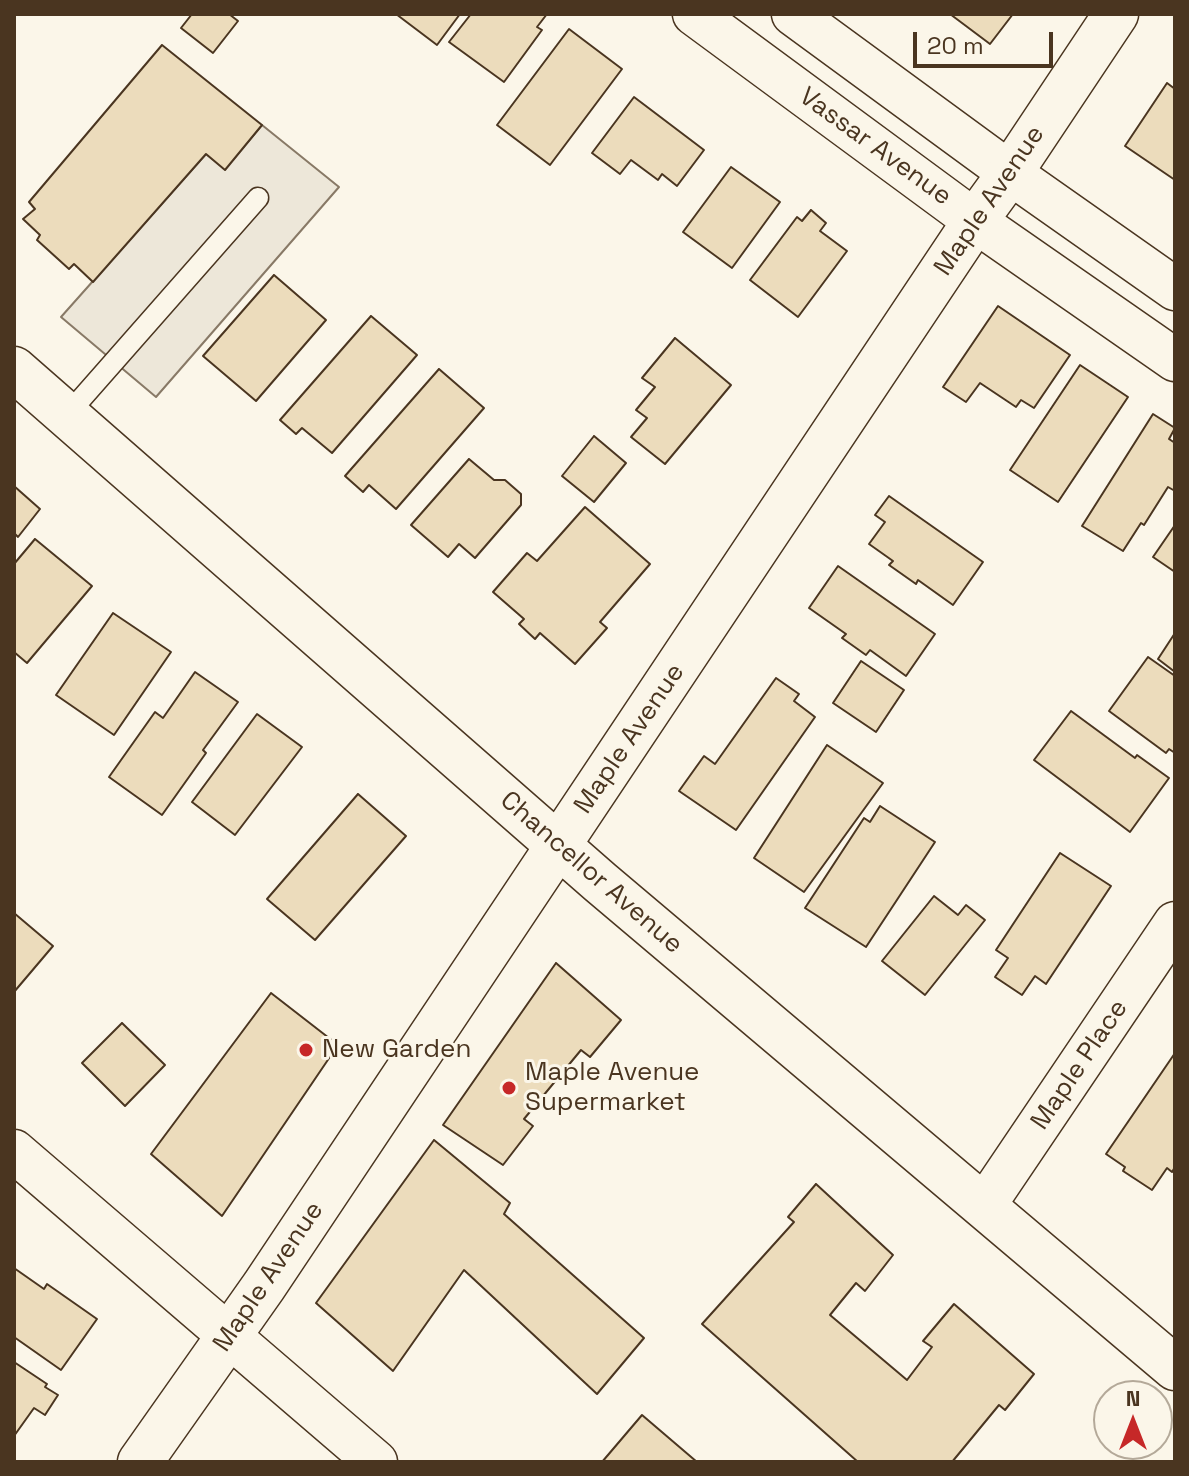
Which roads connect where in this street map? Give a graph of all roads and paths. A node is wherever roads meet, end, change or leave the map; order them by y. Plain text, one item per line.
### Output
1 (694, 14) edge
2 (793, 14) edge
3 (1116, 14) edge
4 (1010, 173) junction
5 (258, 198) dead end
6 (975, 221) junction
7 (1175, 289) edge
8 (1175, 360) edge
9 (14, 369) edge
10 (67, 415) junction
11 (558, 846) junction
12 (1175, 923) edge
13 (14, 1151) edge
14 (984, 1206) junction
15 (230, 1336) junction
16 (1175, 1368) edge
17 (140, 1462) edge
18 (376, 1462) edge

1 - 6 street, Vassar Avenue
2 - 4 street
3 - 4 street, Maple Avenue
4 - 6 street, Maple Avenue
4 - 7 street
5 - 10 lane
6 - 8 street, Vassar Avenue
6 - 11 street, Maple Avenue
9 - 10 street, Chancellor Avenue
10 - 11 street, Chancellor Avenue
11 - 14 street, Chancellor Avenue
11 - 15 street, Maple Avenue
12 - 14 street, Maple Place
13 - 15 street
14 - 16 street, Chancellor Avenue
15 - 17 street, Maple Avenue
15 - 18 street

